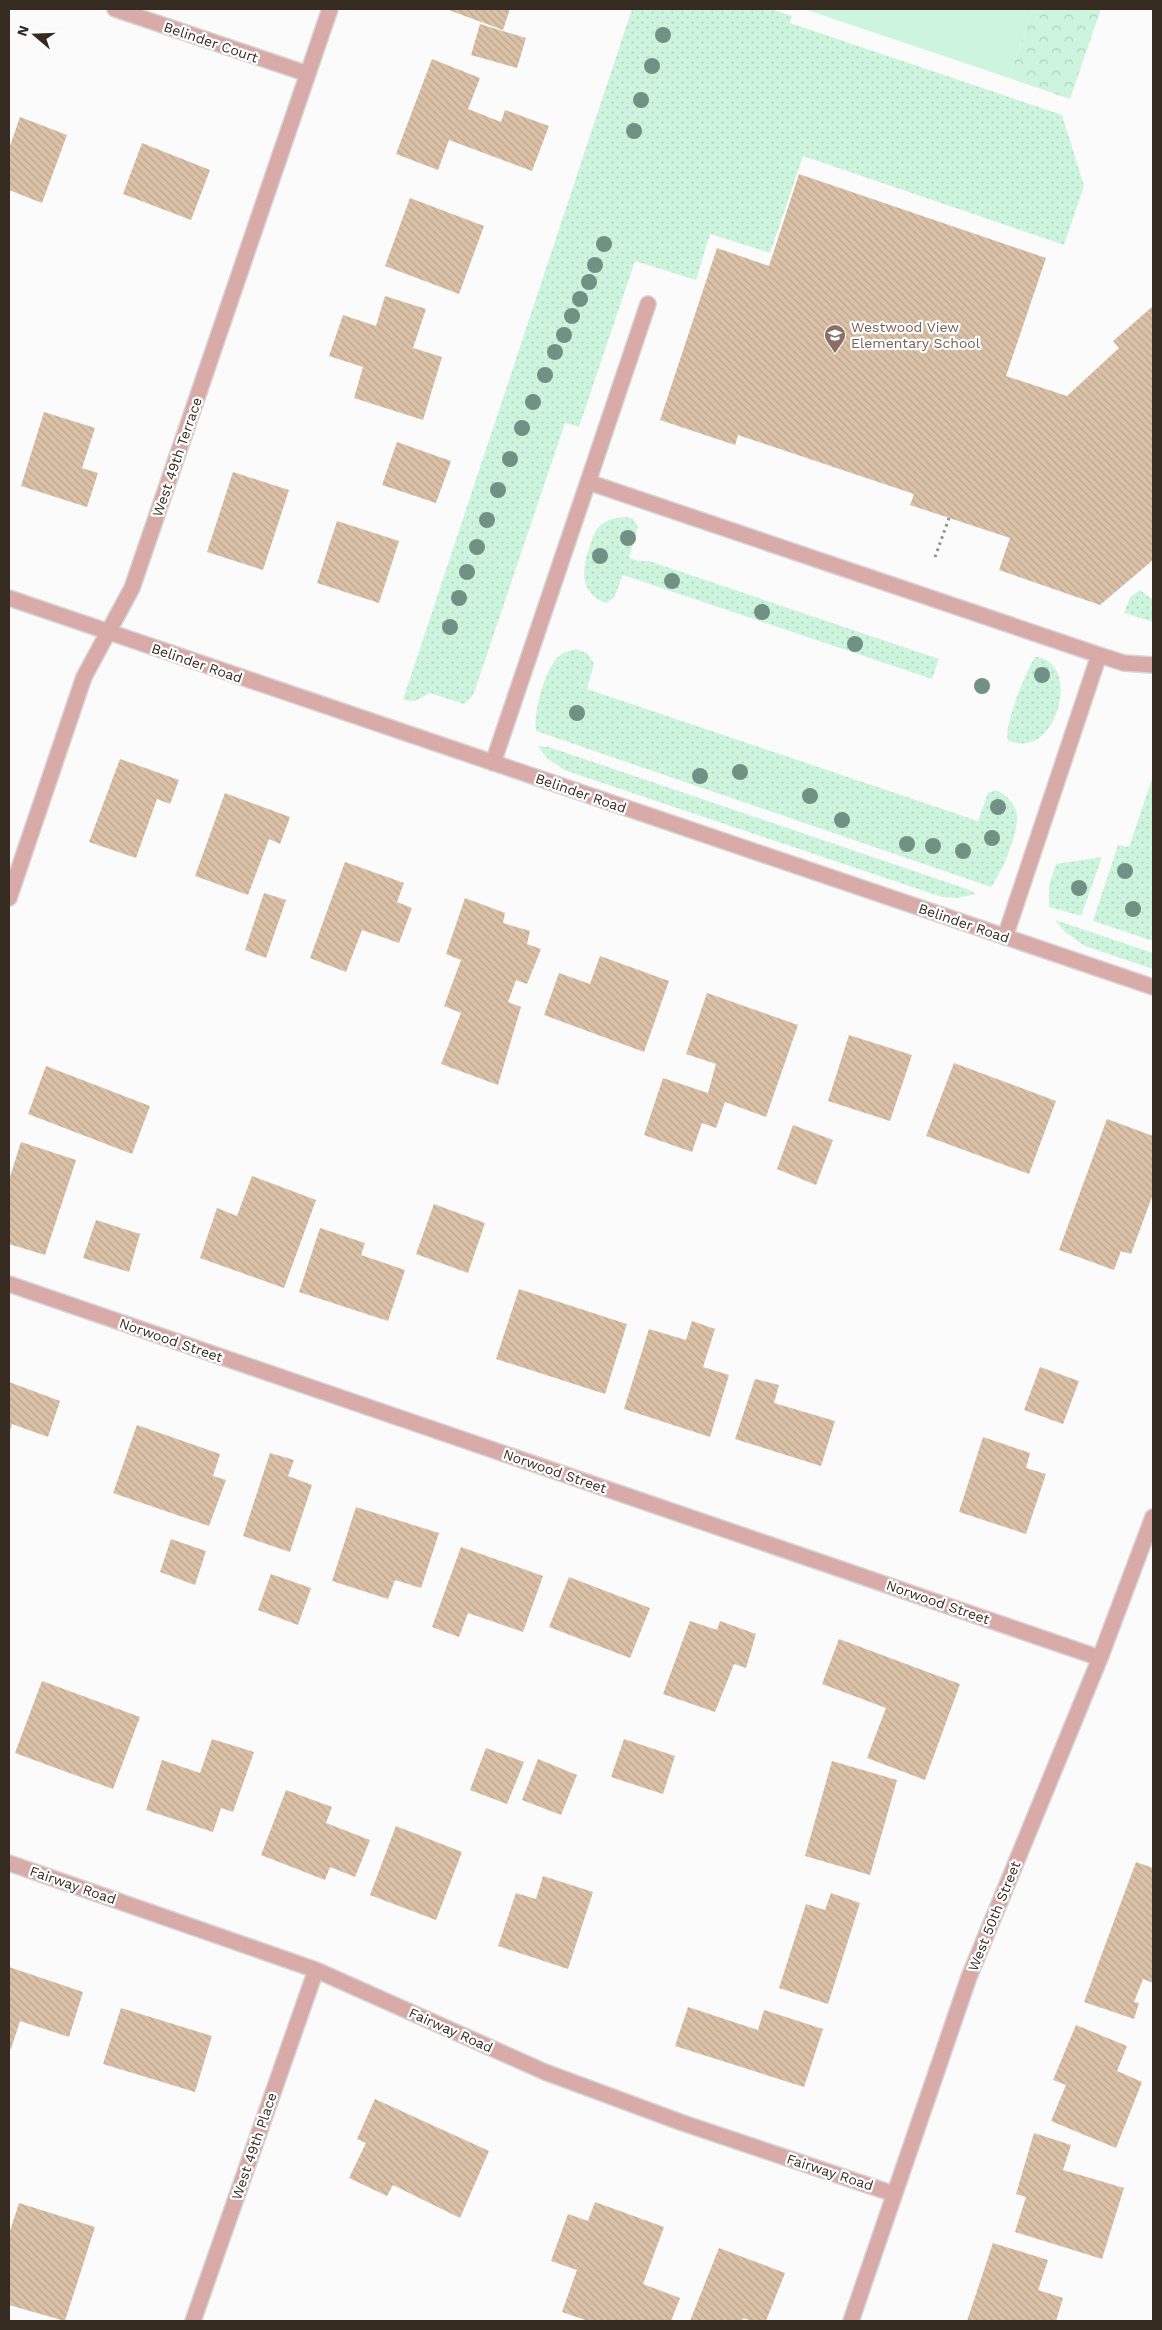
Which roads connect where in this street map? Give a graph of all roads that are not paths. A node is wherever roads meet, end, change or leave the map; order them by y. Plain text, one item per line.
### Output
1 (114, 9) edge
2 (330, 9) edge
3 (308, 74) junction
4 (648, 304) dead end
5 (588, 482) junction
6 (9, 598) edge
7 (108, 632) junction
8 (1098, 655) junction
9 (1153, 665) edge
10 (493, 763) junction
11 (9, 898) edge
12 (1005, 937) junction
13 (1153, 987) edge
14 (9, 1284) edge
15 (1153, 1517) edge
16 (1100, 1658) junction
17 (9, 1863) edge
18 (316, 1970) junction
19 (894, 2194) junction
20 (193, 2321) edge
21 (851, 2321) edge

1 - 3 street, Belinder Court
2 - 3 street, West 49th Terrace
3 - 7 street, West 49th Terrace
4 - 5 street
5 - 8 street
5 - 10 street
6 - 7 street, Belinder Road
7 - 10 street, Belinder Road
7 - 11 street, West 49th Terrace
8 - 9 street
8 - 12 street
10 - 12 street, Belinder Road
12 - 13 street, Belinder Road
14 - 16 street, Norwood Street
15 - 16 street, West 50th Street
16 - 19 street, West 50th Street
17 - 18 street, Fairway Road
18 - 19 street, Fairway Road
18 - 20 street, West 49th Place
19 - 21 street, West 50th Street

